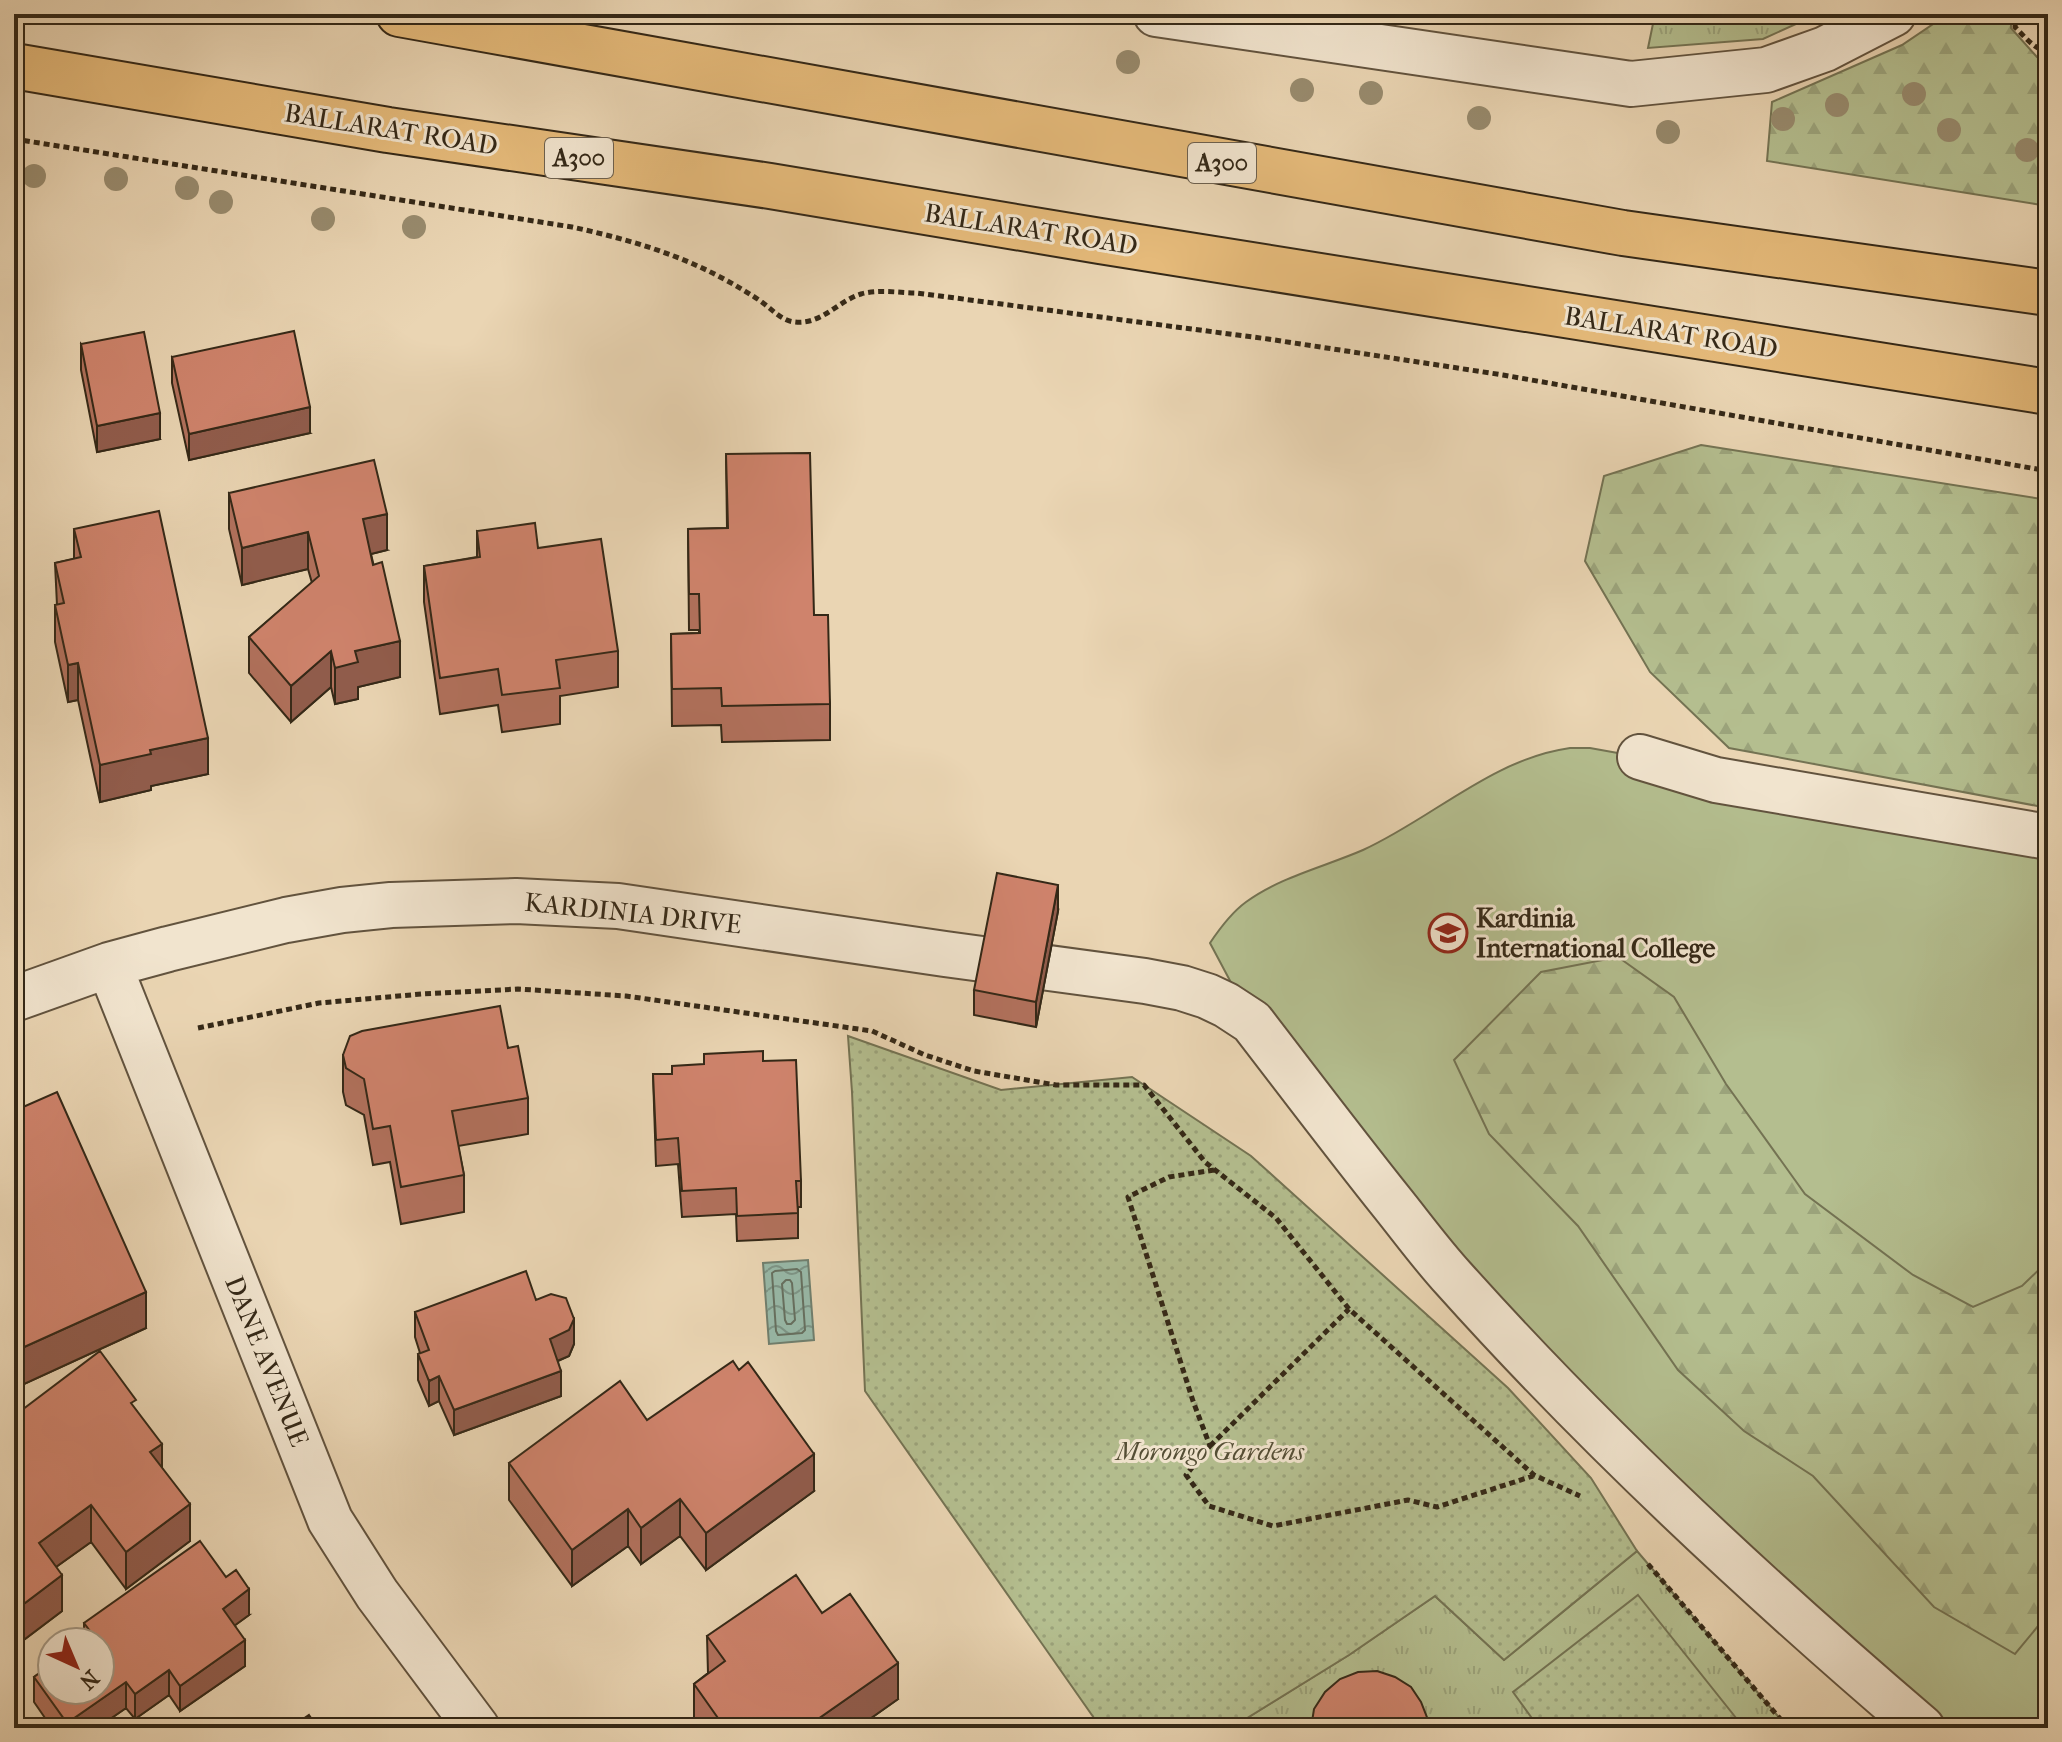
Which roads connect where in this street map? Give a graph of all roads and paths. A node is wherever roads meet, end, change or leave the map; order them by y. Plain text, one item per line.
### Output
1 (399, 14) edge
2 (1893, 14) edge
3 (2016, 14) edge
4 (1181, 16) edge
5 (2048, 52) edge
6 (14, 66) edge
7 (14, 139) edge
8 (2048, 293) edge
9 (2048, 392) edge
10 (2048, 471) edge
11 (1640, 757) dead end
12 (2048, 837) edge
13 (109, 965) junction
14 (14, 999) edge
15 (198, 1028) dead end
16 (1215, 1170) junction
17 (1349, 1309) junction
18 (1210, 1446) junction
19 (1534, 1475) junction
20 (1592, 1501) dead end
21 (1647, 1563) dead end
22 (477, 1728) edge
23 (1788, 1728) edge
24 (1922, 1728) edge

1 - 8 highway, A300
2 - 4 street
3 - 5 path
6 - 9 highway, BALLARAT ROAD / A300
7 - 10 path
11 - 12 street
13 - 14 street, KARDINIA DRIVE
13 - 22 street, DANE AVENUE
13 - 24 street, KARDINIA DRIVE
15 - 16 path
16 - 17 path
16 - 18 path
17 - 18 path
17 - 19 path
18 - 19 path
19 - 20 path
21 - 23 path

